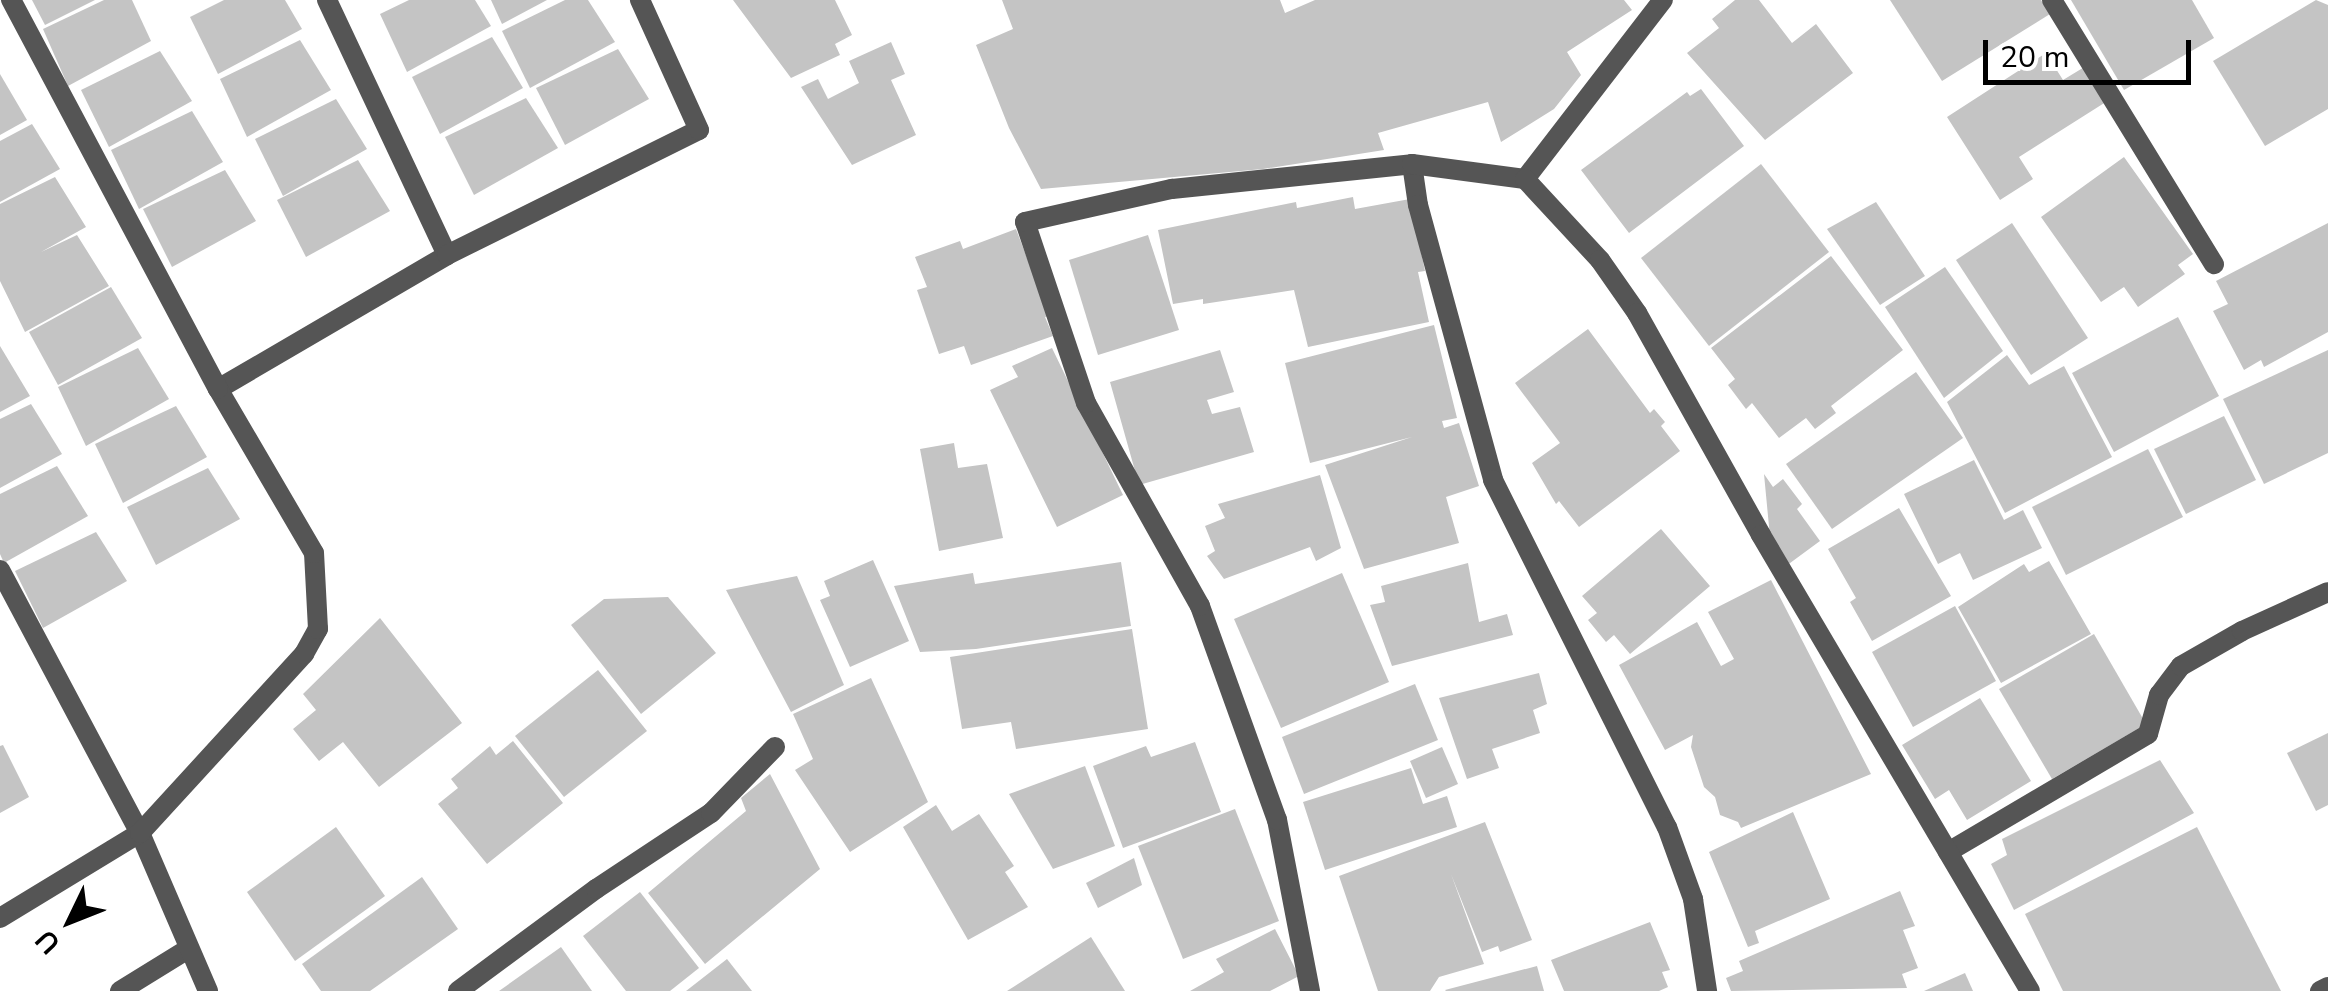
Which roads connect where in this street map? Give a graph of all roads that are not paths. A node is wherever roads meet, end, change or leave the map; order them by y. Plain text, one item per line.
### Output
1 (10, 0) edge
2 (327, 0) edge
3 (640, 0) edge
4 (1663, 0) edge
5 (2052, 0) edge
6 (1412, 164) junction
7 (1525, 179) junction
8 (447, 255) junction
9 (2214, 264) dead end
10 (218, 390) junction
11 (0, 570) edge
12 (2328, 592) edge
13 (776, 747) dead end
14 (140, 833) junction
15 (1948, 852) junction
16 (0, 918) edge
17 (188, 949) junction
18 (2328, 987) edge
19 (120, 991) edge
20 (208, 991) edge
21 (458, 991) edge
22 (1310, 991) edge
23 (1707, 991) edge
24 (2030, 991) edge
25 (2320, 991) edge

1 - 10 street
2 - 8 street
3 - 8 street
4 - 7 street
5 - 9 street
6 - 7 street
6 - 22 street
6 - 23 street
7 - 15 street
8 - 10 street
10 - 14 street
11 - 14 street
12 - 15 street
13 - 21 street
14 - 16 street
14 - 17 street
15 - 24 street
17 - 19 street
17 - 20 street
18 - 25 street

